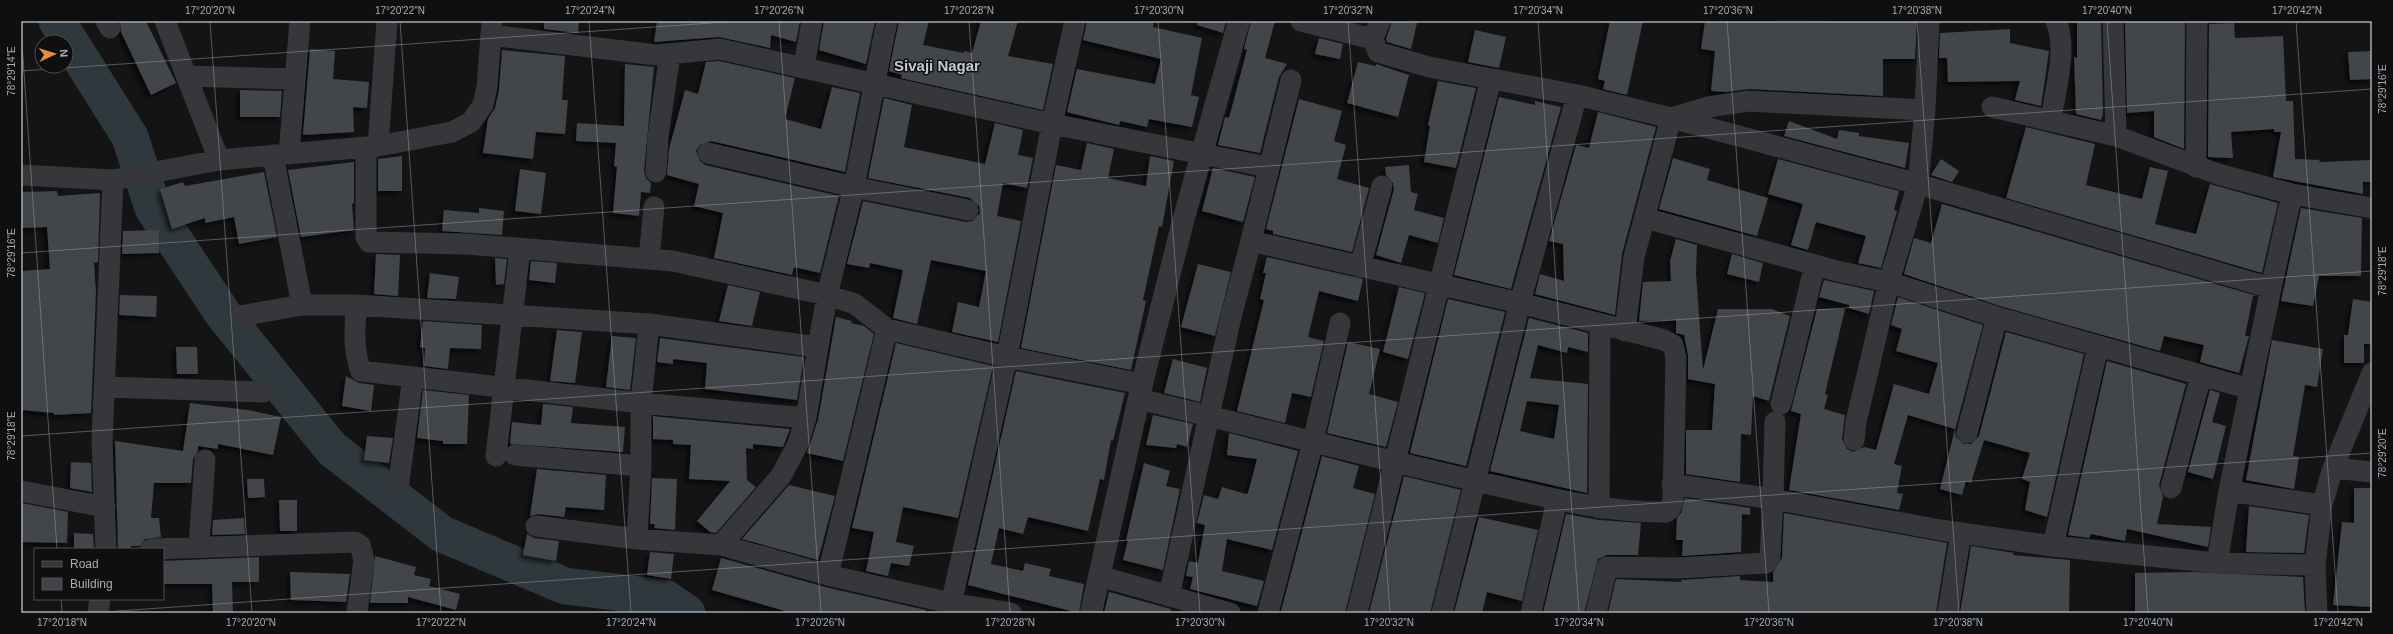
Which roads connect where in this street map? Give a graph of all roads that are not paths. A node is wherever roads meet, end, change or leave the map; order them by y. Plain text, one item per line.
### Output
1 (165, 21) edge
2 (300, 21) edge
3 (387, 21) edge
4 (812, 21) edge
5 (887, 21) edge
6 (1075, 21) edge
7 (1239, 21) edge
8 (1301, 21) edge
9 (1929, 21) edge
10 (2056, 21) edge
11 (2113, 21) edge
12 (2197, 21) edge
13 (492, 28) edge
14 (1376, 30) edge
15 (670, 54) junction
16 (804, 67) junction
17 (186, 76) junction
18 (294, 79) junction
19 (1491, 79) junction
20 (1291, 80) dead end
21 (874, 84) junction
22 (1576, 95) junction
23 (1992, 106) dead end
24 (1926, 110) junction
25 (1671, 118) junction
26 (2051, 119) junction
27 (1052, 124) junction
28 (2116, 136) junction
29 (372, 146) junction
30 (708, 153) dead end
31 (1203, 153) junction
32 (281, 155) junction
33 (218, 160) junction
34 (1268, 167) junction
35 (2196, 167) junction
36 (656, 172) dead end
37 (21, 175) edge
38 (108, 180) junction
39 (1918, 184) junction
40 (1382, 186) dead end
41 (854, 187) junction
42 (2292, 194) junction
43 (654, 207) dead end
44 (2372, 208) edge
45 (968, 210) dead end
46 (1644, 218) junction
47 (1251, 241) junction
48 (520, 249) junction
49 (649, 259) junction
50 (1815, 265) junction
51 (1360, 267) junction
52 (1889, 282) junction
53 (1440, 284) junction
54 (2271, 288) junction
55 (828, 295) junction
56 (1520, 303) junction
57 (302, 305) junction
58 (357, 305) junction
59 (240, 316) dead end
60 (511, 317) junction
61 (1997, 317) junction
62 (1340, 323) dead end
63 (649, 324) junction
64 (1600, 324) junction
65 (887, 329) junction
66 (1625, 331) junction
67 (2098, 346) junction
68 (818, 347) junction
69 (1007, 357) junction
70 (2372, 373) edge
71 (2201, 376) junction
72 (413, 377) junction
73 (105, 387) junction
74 (503, 387) junction
75 (2250, 390) junction
76 (263, 392) dead end
77 (1141, 392) junction
78 (641, 403) junction
79 (1209, 416) junction
80 (806, 418) junction
81 (1967, 433) dead end
82 (1854, 440) dead end
83 (1313, 442) junction
84 (205, 460) dead end
85 (1393, 463) junction
86 (641, 466) junction
87 (2332, 468) junction
88 (2372, 472) edge
89 (399, 481) dead end
90 (1476, 481) junction
91 (1672, 484) junction
92 (2171, 488) dead end
93 (21, 491) edge
94 (2229, 491) junction
95 (1773, 498) junction
96 (1557, 500) junction
97 (2322, 505) junction
98 (105, 507) junction
99 (1599, 508) junction
100 (536, 526) dead end
101 (1961, 533) junction
102 (637, 539) junction
103 (721, 545) junction
104 (199, 546) junction
105 (2052, 546) junction
106 (106, 548) edge
107 (164, 548) edge
108 (2217, 563) junction
109 (2315, 565) junction
110 (828, 575) junction
111 (1099, 576) junction
112 (1169, 596) junction
113 (100, 600) edge
114 (950, 608) edge
115 (98, 613) edge
116 (357, 613) edge
117 (1010, 613) edge
118 (1091, 613) edge
119 (1230, 613) edge
120 (1268, 613) edge
121 (1357, 613) edge
122 (1442, 613) edge
123 (1531, 613) edge
124 (1596, 613) edge
125 (1948, 613) edge
126 (2317, 613) edge

1 - 17 street
2 - 18 street
3 - 29 street
4 - 16 street
5 - 21 street
6 - 27 street
7 - 31 street
8 - 14 street
9 - 24 street
10 - 26 street
11 - 28 street
12 - 35 street
13 - 15 street
13 - 29 street
14 - 19 street
15 - 16 street
15 - 36 street
16 - 21 street
17 - 18 street
17 - 33 street
18 - 32 street
19 - 22 street
19 - 53 street
20 - 34 street
21 - 27 street
21 - 41 street
22 - 25 street
22 - 56 street
23 - 26 street
24 - 25 street
24 - 39 street
25 - 39 street
25 - 46 street
26 - 28 street
27 - 31 street
27 - 69 street
28 - 35 street
29 - 32 street
29 - 48 street
30 - 41 street
31 - 34 street
31 - 77 street
32 - 33 street
32 - 57 street
33 - 38 street
34 - 47 street
35 - 42 street
37 - 38 street
38 - 73 street
39 - 52 street
39 - 54 street
40 - 51 street
41 - 45 street
41 - 55 street
42 - 44 street
42 - 54 street
43 - 49 street
46 - 50 street
46 - 66 street
47 - 51 street
47 - 79 street
48 - 49 street
48 - 60 street
49 - 55 street
50 - 52 street
50 - 95 street
51 - 53 street
52 - 61 street
52 - 82 street
53 - 56 street
53 - 85 street
54 - 75 street
55 - 65 street
55 - 68 street
56 - 64 street
56 - 90 street
57 - 58 street
57 - 59 street
58 - 60 street
58 - 72 street
60 - 63 street
60 - 74 street
61 - 67 street
61 - 81 street
62 - 83 street
63 - 68 street
63 - 78 street
64 - 66 street
64 - 99 street
65 - 69 street
65 - 110 street
66 - 91 street
67 - 71 street
67 - 105 street
68 - 80 street
69 - 77 street
69 - 114 street
70 - 87 street
71 - 75 street
71 - 92 street
72 - 74 street
72 - 89 street
73 - 76 street
73 - 98 street
74 - 78 street
74 - 86 street
75 - 94 street
77 - 79 street
77 - 111 street
78 - 80 street
78 - 86 street
79 - 83 street
79 - 112 street
80 - 103 street
83 - 85 street
83 - 120 street
84 - 104 street
85 - 90 street
85 - 121 street
86 - 102 street
87 - 88 street
87 - 97 street
90 - 96 street
90 - 122 street
91 - 95 street
91 - 99 street
93 - 98 street
94 - 97 street
94 - 108 street
95 - 101 street
95 - 124 street
96 - 99 street
96 - 123 street
97 - 109 street
98 - 106 street
100 - 102 street
101 - 105 street
101 - 125 street
102 - 103 street
103 - 110 street
104 - 107 street
104 - 116 street
105 - 108 street
108 - 109 street
109 - 126 street
110 - 114 street
111 - 112 street
111 - 118 street
112 - 119 street
113 - 115 street
114 - 117 street

